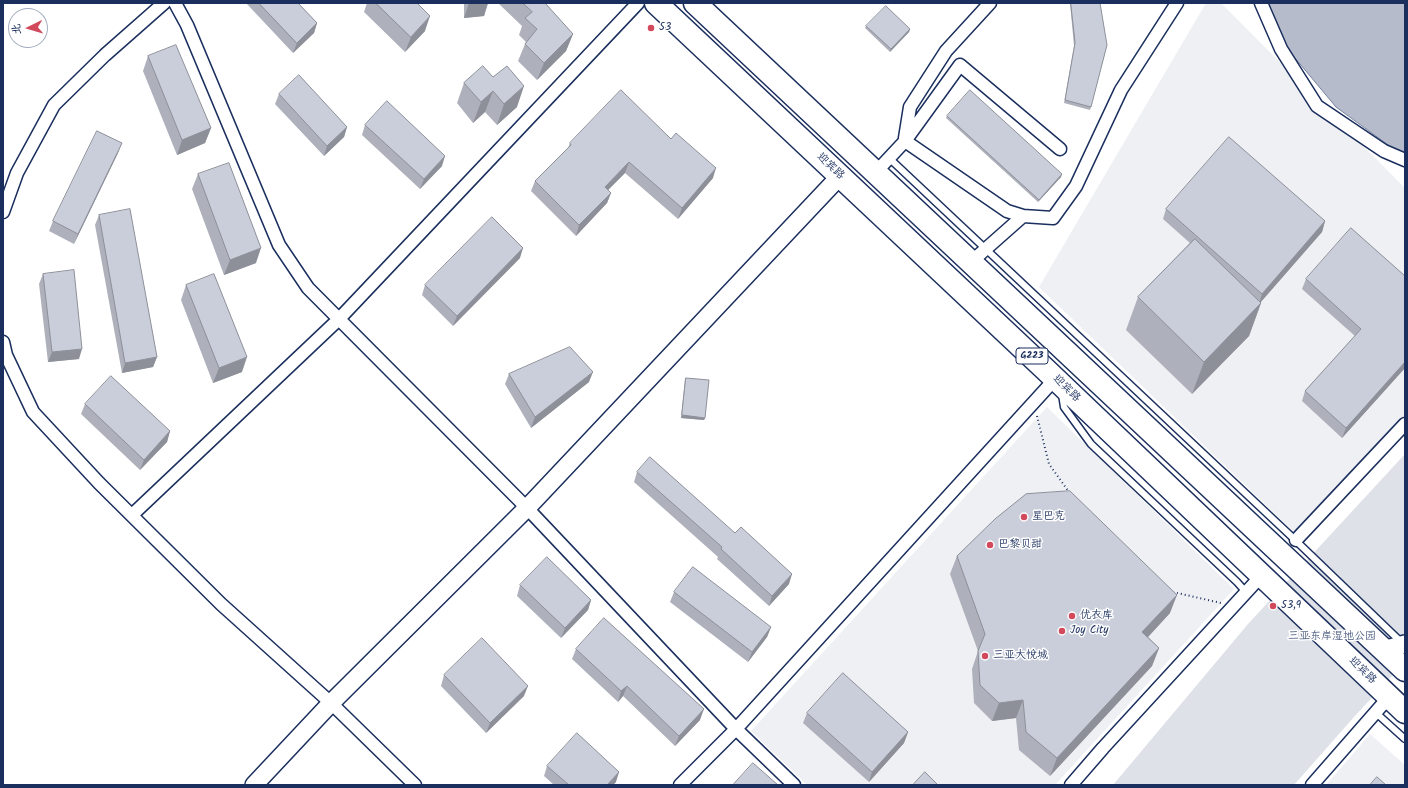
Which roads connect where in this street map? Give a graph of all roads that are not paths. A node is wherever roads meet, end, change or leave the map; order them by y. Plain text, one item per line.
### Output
1 (164, 3) edge
2 (175, 3) edge
3 (638, 3) edge
4 (656, 3) edge
5 (695, 3) edge
6 (990, 3) edge
7 (1177, 3) edge
8 (1261, 3) edge
9 (946, 50) junction
10 (960, 64) junction
11 (905, 141) junction
12 (1060, 149) dead end
13 (1405, 160) edge
14 (882, 165) junction
15 (840, 176) junction
16 (3, 212) edge
17 (1023, 216) junction
18 (978, 256) junction
19 (339, 319) junction
20 (3, 342) edge
21 (1058, 381) junction
22 (1405, 424) edge
23 (527, 508) junction
24 (132, 516) junction
25 (1296, 540) junction
26 (1262, 575) junction
27 (1246, 592) junction
28 (1399, 646) edge
29 (1405, 670) edge
30 (331, 703) junction
31 (1382, 704) junction
32 (1405, 712) edge
33 (736, 729) junction
34 (1405, 739) edge
35 (254, 785) edge
36 (415, 785) edge
37 (680, 785) edge
38 (794, 785) edge
39 (1071, 785) edge
40 (1312, 785) edge

1 - 16 street
2 - 19 street
3 - 19 street
4 - 15 highway, 迎宾路 / G223
5 - 14 highway, G223
6 - 9 street
7 - 17 street
8 - 13 street
9 - 10 street
9 - 11 street
10 - 11 street
10 - 12 street
11 - 14 street
11 - 17 street
14 - 18 highway, G223
15 - 21 highway, 迎宾路 / G223
15 - 23 street
17 - 18 street
18 - 25 lane
18 - 28 highway, G223
19 - 23 street
19 - 24 street
20 - 24 street
21 - 26 highway, 迎宾路 / G223
21 - 27 lane
21 - 33 street
22 - 25 street
23 - 30 street
23 - 33 street
24 - 30 street
25 - 28 lane
26 - 27 street
26 - 31 highway, 迎宾路 / G223
27 - 39 street
28 - 29 highway, G223
30 - 35 street
30 - 36 street
31 - 32 highway, 迎宾路 / G223
31 - 34 lane
31 - 40 street
33 - 37 street
33 - 38 street

